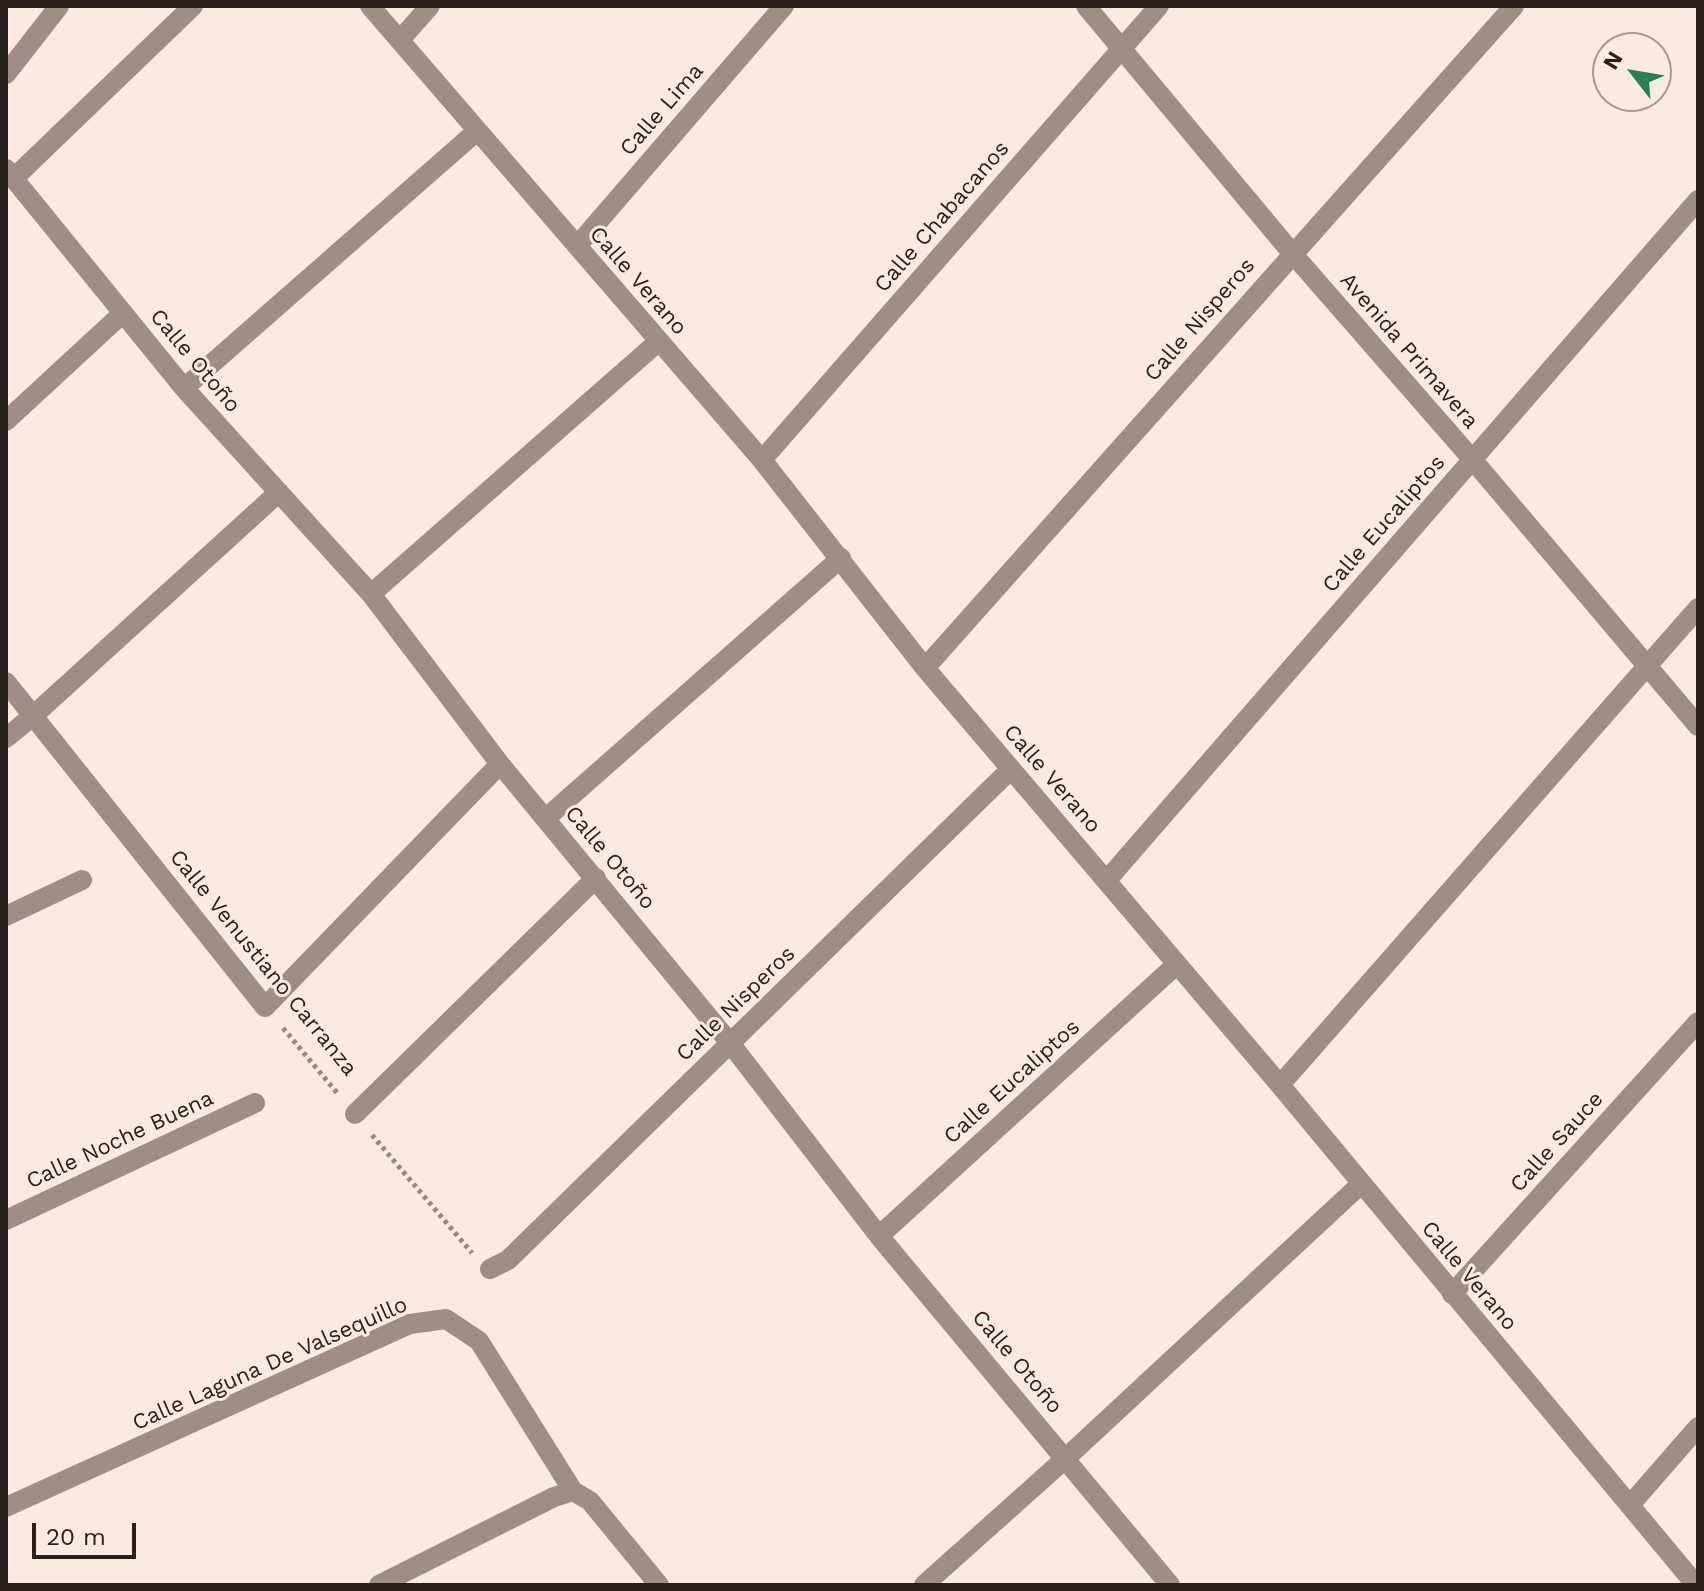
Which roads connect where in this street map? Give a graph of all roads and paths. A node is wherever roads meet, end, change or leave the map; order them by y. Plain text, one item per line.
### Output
1 (59, 6) edge
2 (193, 6) edge
3 (370, 6) edge
4 (430, 6) edge
5 (784, 6) edge
6 (1086, 6) edge
7 (1159, 6) edge
8 (1514, 6) edge
9 (400, 40) junction
10 (1122, 48) junction
11 (6, 74) edge
12 (477, 131) junction
13 (10, 173) edge
14 (1698, 200) edge
15 (577, 246) junction
16 (1292, 253) junction
17 (123, 313) junction
18 (659, 341) junction
19 (184, 388) junction
20 (6, 421) edge
21 (1472, 459) junction
22 (762, 460) junction
23 (279, 492) junction
24 (841, 558) junction
25 (371, 594) junction
26 (1698, 608) edge
27 (1646, 666) junction
28 (925, 668) junction
29 (6, 682) edge
30 (34, 715) junction
31 (1698, 726) edge
32 (12, 734) edge
33 (500, 764) junction
34 (1011, 769) junction
35 (545, 819) junction
36 (596, 878) junction
37 (82, 880) dead end
38 (1107, 880) junction
39 (6, 916) edge
40 (1177, 964) junction
41 (265, 1007) junction
42 (1698, 1022) edge
43 (730, 1043) junction
44 (1280, 1085) junction
45 (255, 1103) dead end
46 (355, 1114) junction
47 (1361, 1184) junction
48 (6, 1220) edge
49 (879, 1236) junction
50 (490, 1269) joint
51 (1452, 1294) junction
52 (1698, 1427) edge
53 (1066, 1458) junction
54 (573, 1491) junction
55 (1630, 1505) junction
56 (6, 1507) edge
57 (379, 1585) edge
58 (659, 1585) edge
59 (924, 1585) edge
60 (1170, 1585) edge
61 (1696, 1585) edge

1 - 11 street
2 - 13 street
3 - 9 street, Calle Verano
4 - 9 street
5 - 15 street, Calle Lima
6 - 10 street, Avenida Primavera
7 - 10 street, Calle Chabacanos
8 - 16 street, Calle Nisperos
9 - 12 street, Calle Verano
10 - 16 street, Avenida Primavera
10 - 22 street, Calle Chabacanos
12 - 15 street, Calle Verano
12 - 19 street
13 - 17 street, Calle Otoño
14 - 21 street, Calle Eucaliptos
15 - 18 street, Calle Verano
16 - 21 street, Avenida Primavera
16 - 28 street, Calle Nisperos
17 - 19 street, Calle Otoño
17 - 20 street
18 - 22 street, Calle Verano
18 - 25 street
19 - 23 street, Calle Otoño
21 - 27 street, Avenida Primavera
21 - 38 street, Calle Eucaliptos
22 - 24 street, Calle Verano
23 - 25 street, Calle Otoño
23 - 30 street
24 - 28 street, Calle Verano
24 - 35 street
25 - 33 street, Calle Otoño
26 - 27 street
27 - 31 street, Avenida Primavera
27 - 44 street
28 - 34 street, Calle Verano
29 - 30 street, Calle Venustiano Carranza
30 - 32 street
30 - 41 street, Calle Venustiano Carranza
33 - 35 street, Calle Otoño
33 - 41 street
34 - 38 street, Calle Verano
34 - 43 street, Calle Nisperos
35 - 36 street, Calle Otoño
36 - 43 street, Calle Otoño
36 - 46 street
37 - 39 street
38 - 40 street, Calle Verano
40 - 44 street, Calle Verano
40 - 49 street, Calle Eucaliptos
41 - 46 path, Calle Venustiano Carranza
42 - 51 street, Calle Sauce
43 - 49 street, Calle Otoño
43 - 50 street, Calle Nisperos
44 - 47 street, Calle Verano
45 - 48 street, Calle Noche Buena
46 - 50 path, Calle Venustiano Carranza
47 - 51 street, Calle Verano
47 - 53 street
49 - 53 street, Calle Otoño
51 - 55 street, Calle Verano
52 - 55 street
53 - 59 street
53 - 60 street, Calle Otoño
54 - 56 street, Calle Laguna De Valsequillo
54 - 57 street
54 - 58 street, Calle Laguna De Valsequillo
55 - 61 street, Calle Verano

